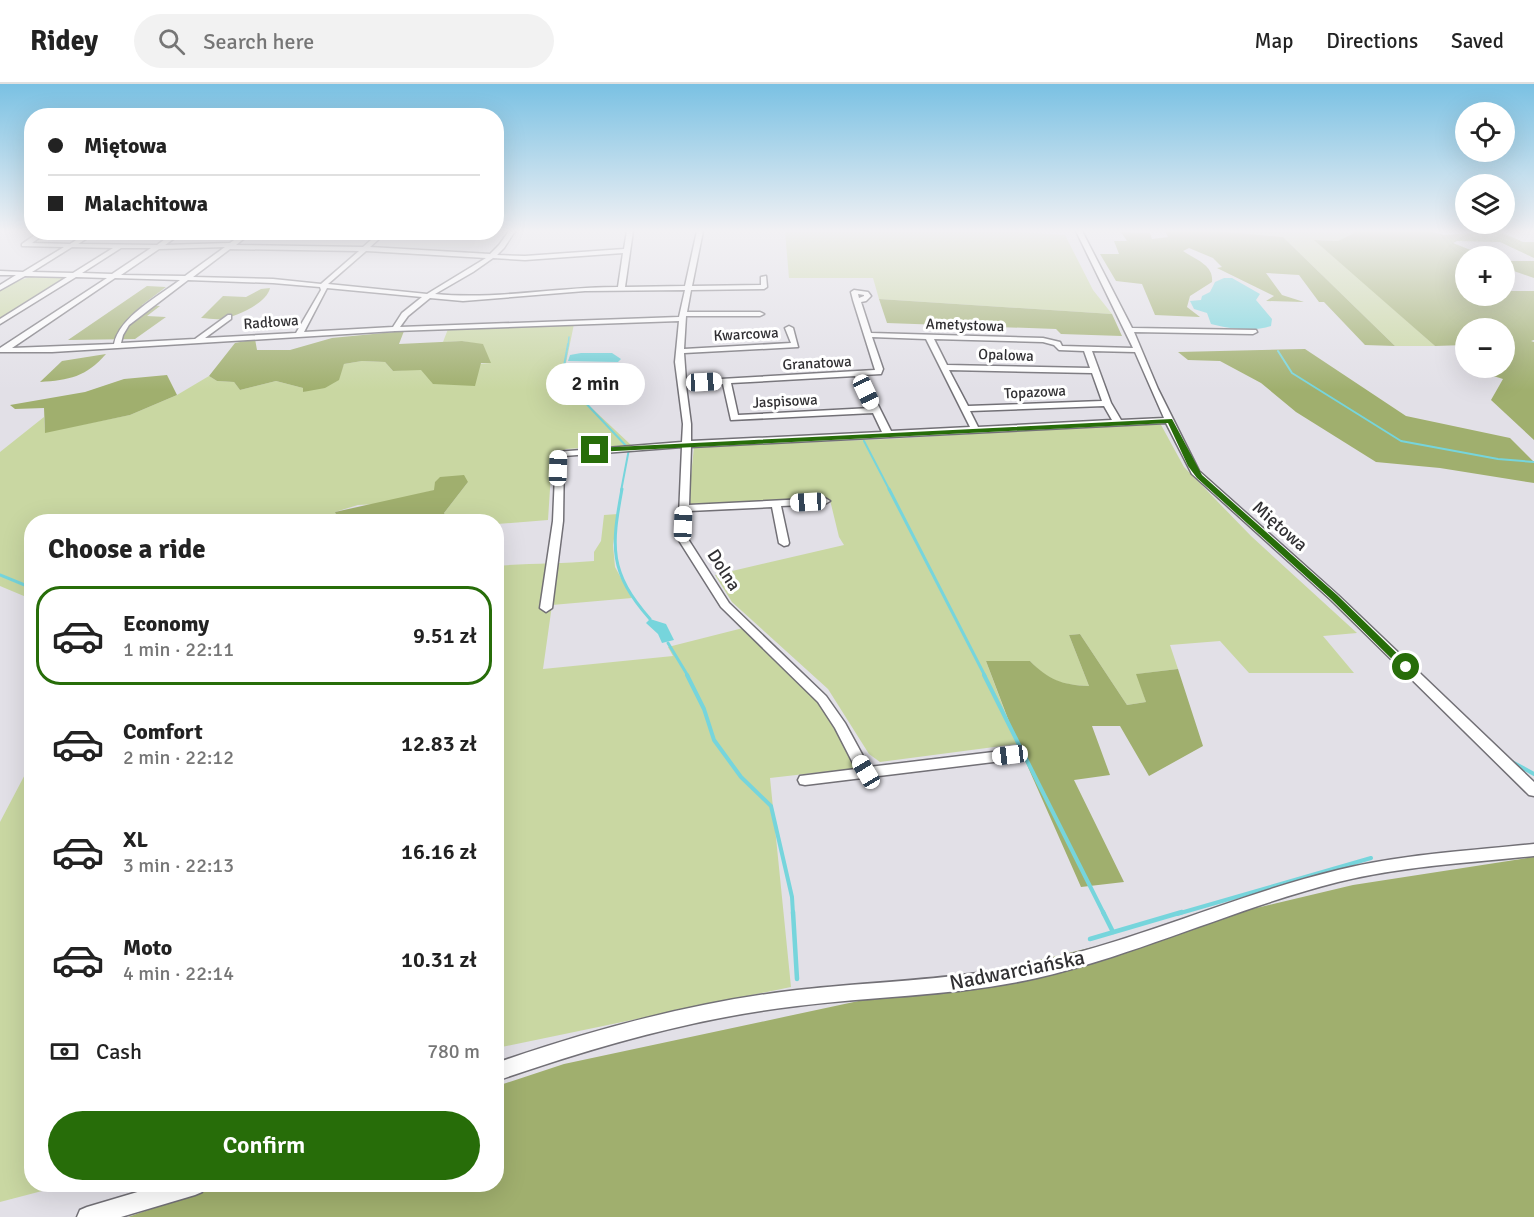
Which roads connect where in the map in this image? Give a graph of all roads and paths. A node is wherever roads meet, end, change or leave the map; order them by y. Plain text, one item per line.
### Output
1 (60, 284) edge
2 (103, 284) edge
3 (180, 284) edge
4 (304, 284) edge
5 (448, 284) edge
6 (622, 284) edge
7 (689, 284) edge
8 (764, 284) edge
9 (1106, 284) edge
10 (323, 285) junction
11 (688, 287) junction
12 (621, 288) junction
13 (429, 296) junction
14 (856, 300) dead end
15 (760, 314) dead end
16 (683, 316) junction
17 (228, 317) dead end
18 (0, 322) edge
19 (789, 328) dead end
20 (395, 329) junction
21 (1129, 330) junction
22 (1253, 332) dead end
23 (299, 334) junction
24 (868, 335) junction
25 (929, 337) junction
26 (197, 341) junction
27 (117, 346) junction
28 (1087, 349) junction
29 (1139, 350) junction
30 (1, 351) edge
31 (680, 351) junction
32 (1063, 359) junction
33 (944, 367) junction
34 (1096, 371) junction
35 (858, 374) junction
36 (726, 381) junction
37 (682, 384) junction
38 (1107, 403) junction
39 (964, 409) junction
40 (875, 410) junction
41 (1170, 420) junction
42 (1119, 423) junction
43 (976, 431) junction
44 (888, 434) junction
45 (687, 444) junction
46 (825, 501) dead end
47 (776, 504) junction
48 (684, 508) junction
49 (784, 543) dead end
50 (546, 608) dead end
51 (1010, 755) dead end
52 (866, 772) junction
53 (805, 780) dead end
54 (1534, 791) edge
55 (1534, 850) edge
56 (504, 1069) edge
57 (171, 1192) edge
58 (87, 1217) edge

1 - 18 street
2 - 30 street
3 - 27 street
4 - 10 street
5 - 13 street
6 - 12 street
7 - 11 street, Dolna
8 - 11 street
9 - 21 street, Miętowa
10 - 13 street
10 - 23 street
11 - 12 street
11 - 16 street, Dolna
12 - 13 street
13 - 20 street
14 - 24 street, Granatowa
15 - 16 street, Radłowa
16 - 20 street, Radłowa
16 - 31 street, Dolna
17 - 26 street
19 - 31 street, Kwarcowa
20 - 23 street, Radłowa
21 - 22 street
21 - 29 street, Miętowa
23 - 26 street, Radłowa
24 - 25 street, Ametystowa
24 - 35 street, Granatowa
25 - 32 street, Ametystowa
25 - 33 street
26 - 27 street, Radłowa
27 - 30 street, Radłowa
28 - 29 street
28 - 32 street
28 - 34 street
29 - 41 street, Miętowa
31 - 37 street, Dolna
32 - 33 street, Opalowa
32 - 34 street
33 - 39 street
34 - 38 street
35 - 36 street, Granatowa
35 - 40 street
36 - 37 street, Granatowa
36 - 40 street, Jaspisowa
37 - 45 street, Dolna
38 - 39 street, Topazowa
38 - 42 street
39 - 43 street
40 - 44 street
41 - 42 street
41 - 54 street, Miętowa
42 - 43 street
43 - 44 street
44 - 45 street
45 - 48 street, Dolna
45 - 50 street
46 - 47 street
47 - 48 street
47 - 49 street
48 - 52 street, Dolna
51 - 52 street
52 - 53 street
55 - 56 street, Nadwarciańska
57 - 58 street

